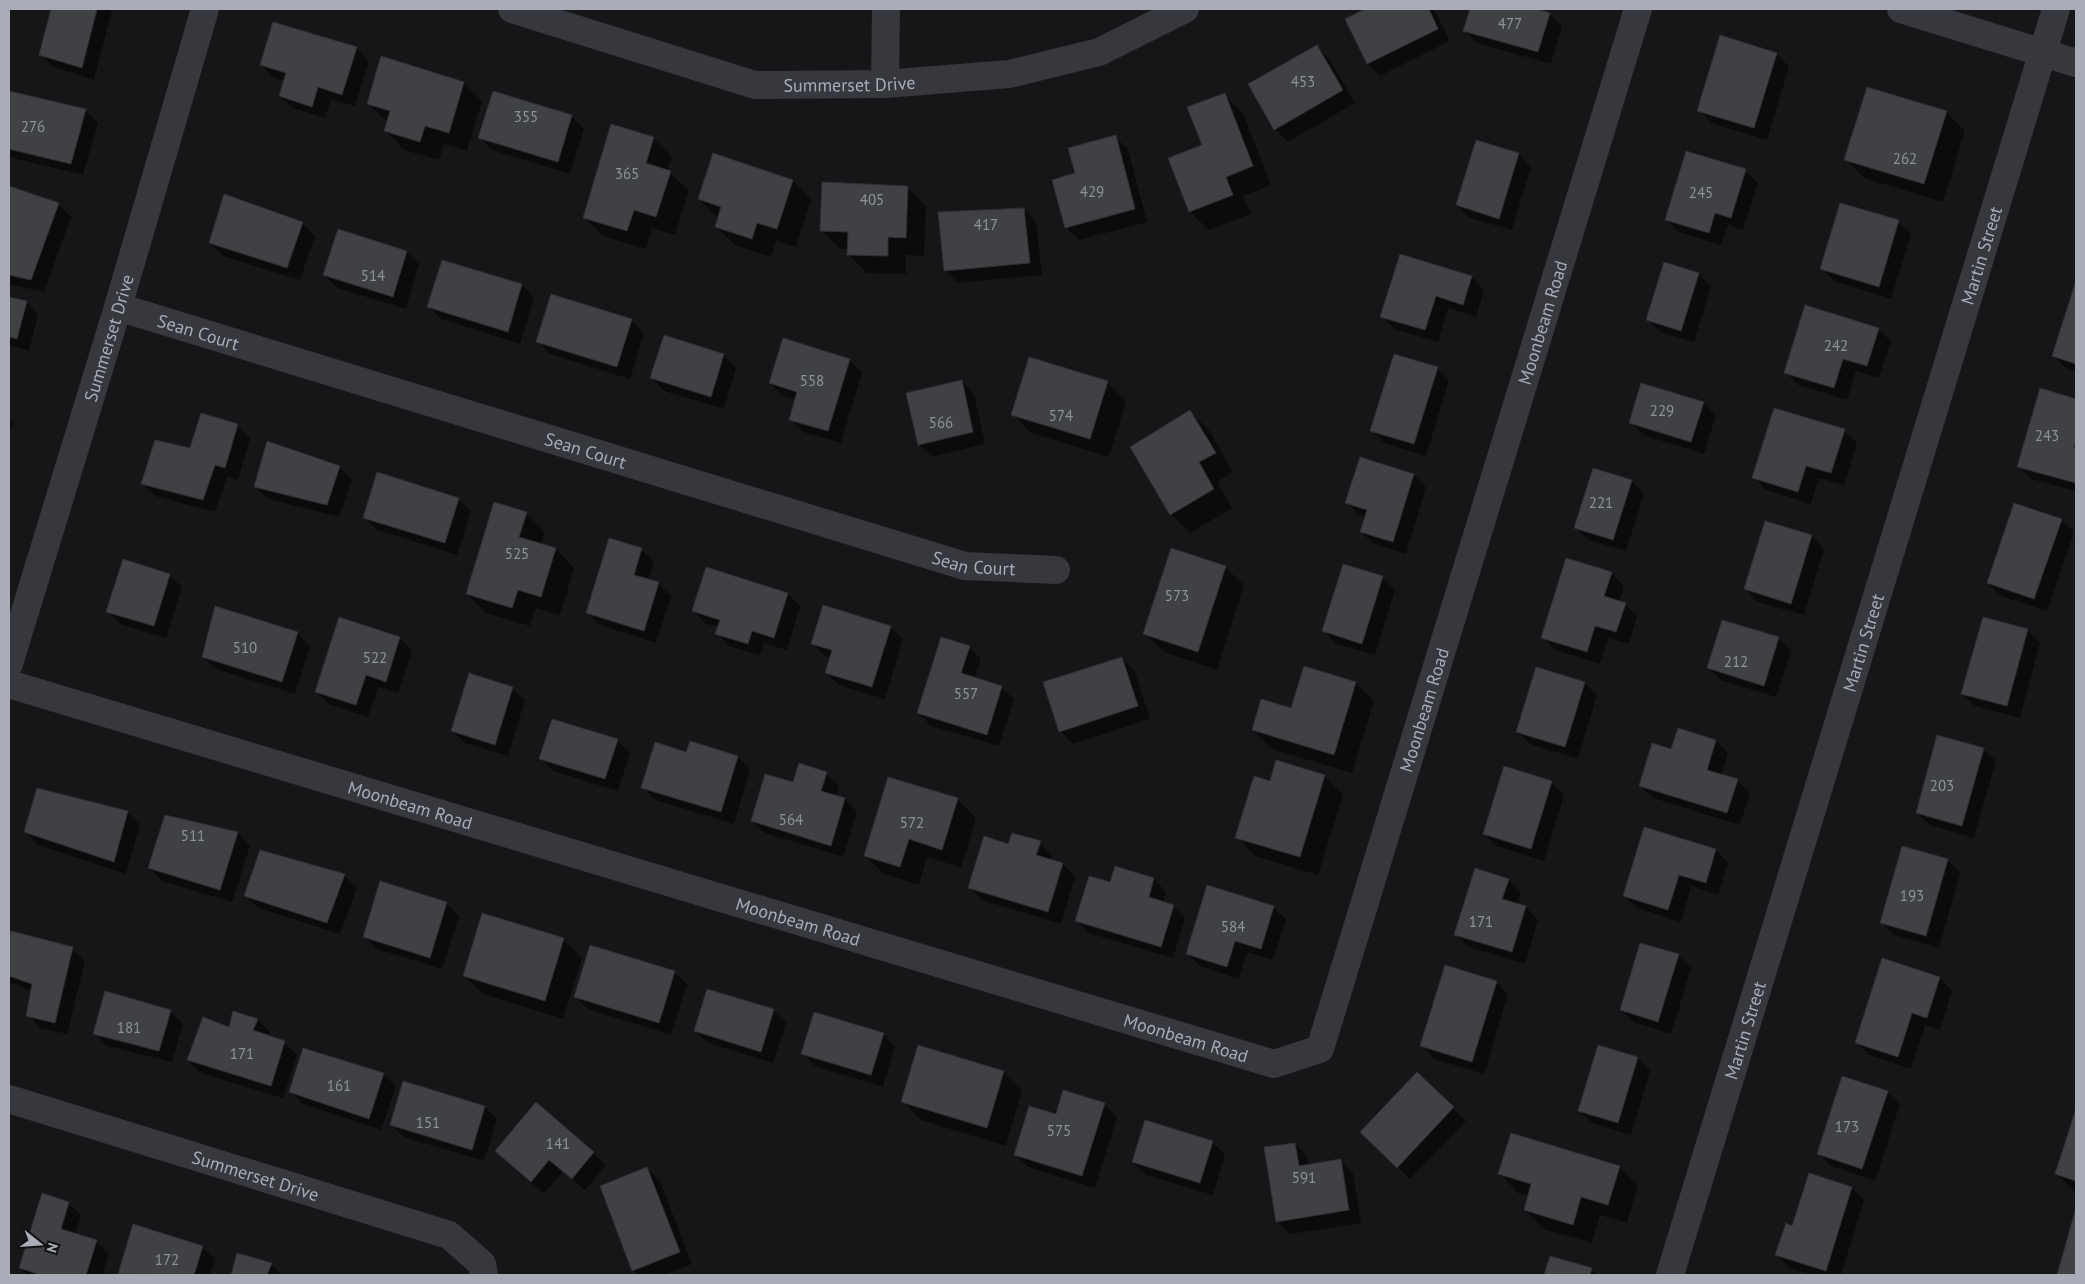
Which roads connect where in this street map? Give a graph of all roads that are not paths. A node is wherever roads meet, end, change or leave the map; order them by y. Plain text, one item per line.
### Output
1 (205, 9) edge
2 (512, 9) edge
3 (886, 9) edge
4 (1184, 9) edge
5 (1638, 9) edge
6 (1901, 9) edge
7 (2056, 9) edge
8 (2042, 52) junction
9 (2076, 62) edge
10 (884, 84) junction
11 (118, 307) junction
12 (1056, 570) dead end
13 (9, 664) edge
14 (9, 684) edge
15 (9, 1099) edge
16 (484, 1275) edge
17 (1670, 1275) edge

1 - 11 street, Summerset Drive
2 - 10 street, Summerset Drive
3 - 10 street
4 - 10 street, Summerset Drive
5 - 14 street, Moonbeam Road
6 - 8 street
7 - 8 street, Martin Street
8 - 9 street
8 - 17 street, Martin Street
11 - 12 street, Sean Court
11 - 13 street, Summerset Drive
15 - 16 street, Summerset Drive

